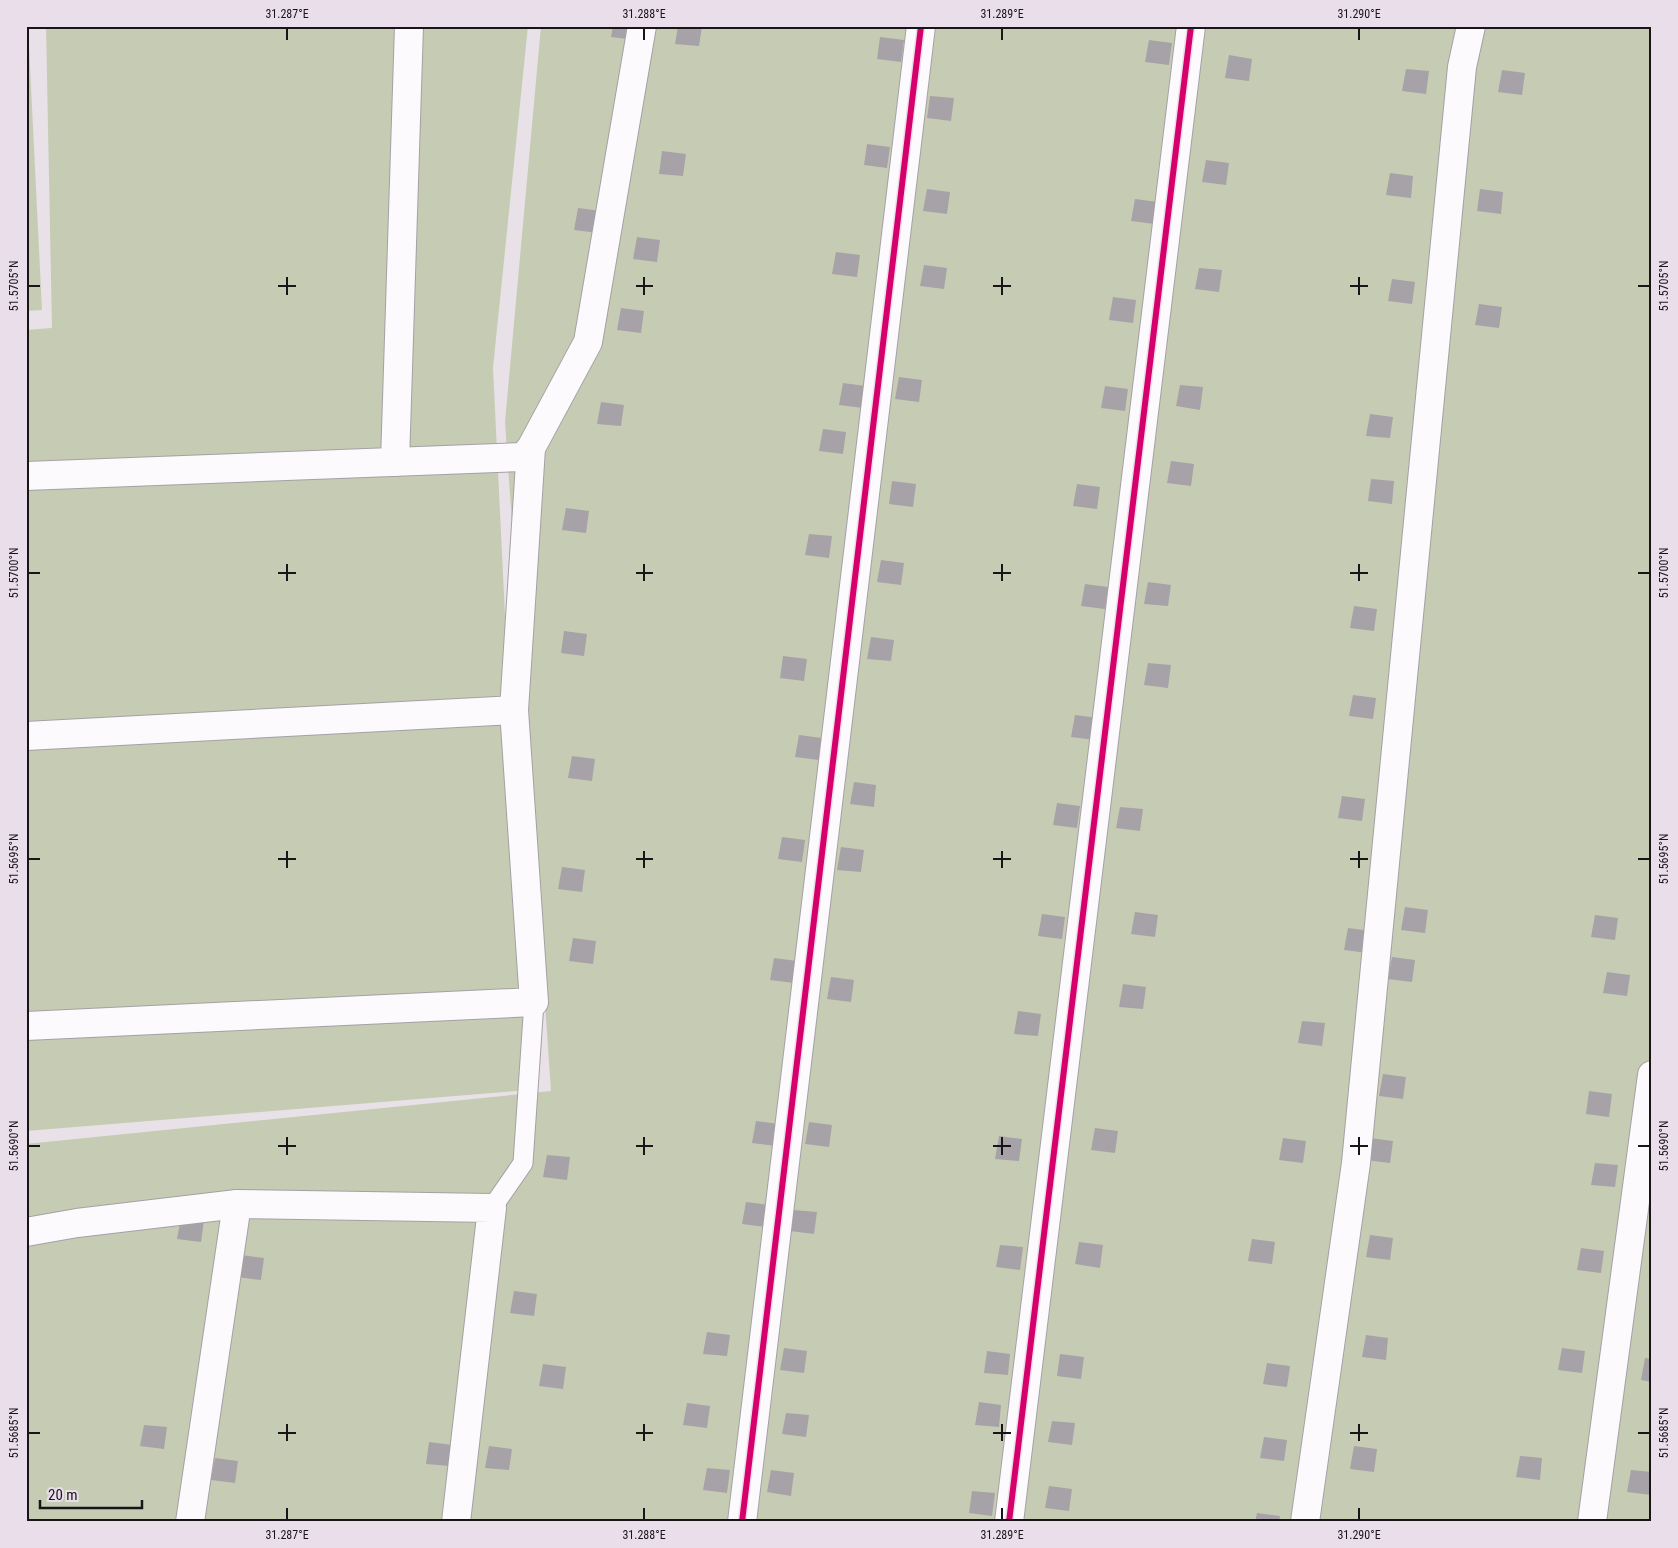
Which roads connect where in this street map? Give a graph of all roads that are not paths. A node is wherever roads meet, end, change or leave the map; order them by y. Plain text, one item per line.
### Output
1 (409, 26) edge
2 (642, 26) edge
3 (921, 26) edge
4 (1191, 26) edge
5 (1471, 26) edge
6 (531, 448) junction
7 (395, 462) junction
8 (26, 476) edge
9 (514, 710) junction
10 (26, 736) edge
11 (534, 1002) junction
12 (26, 1026) edge
13 (1652, 1075) edge
14 (237, 1204) junction
15 (492, 1208) junction
16 (26, 1232) edge
17 (190, 1522) edge
18 (456, 1522) edge
19 (742, 1522) edge
20 (1009, 1522) edge
21 (1306, 1522) edge
22 (1592, 1522) edge

1 - 7 street
2 - 6 street
3 - 19 street
4 - 20 street
5 - 21 street
6 - 7 street
6 - 9 street
7 - 8 street
9 - 10 street
9 - 11 street
11 - 12 street
11 - 15 lane
13 - 22 street
14 - 15 street
14 - 16 street
14 - 17 street
15 - 18 street

